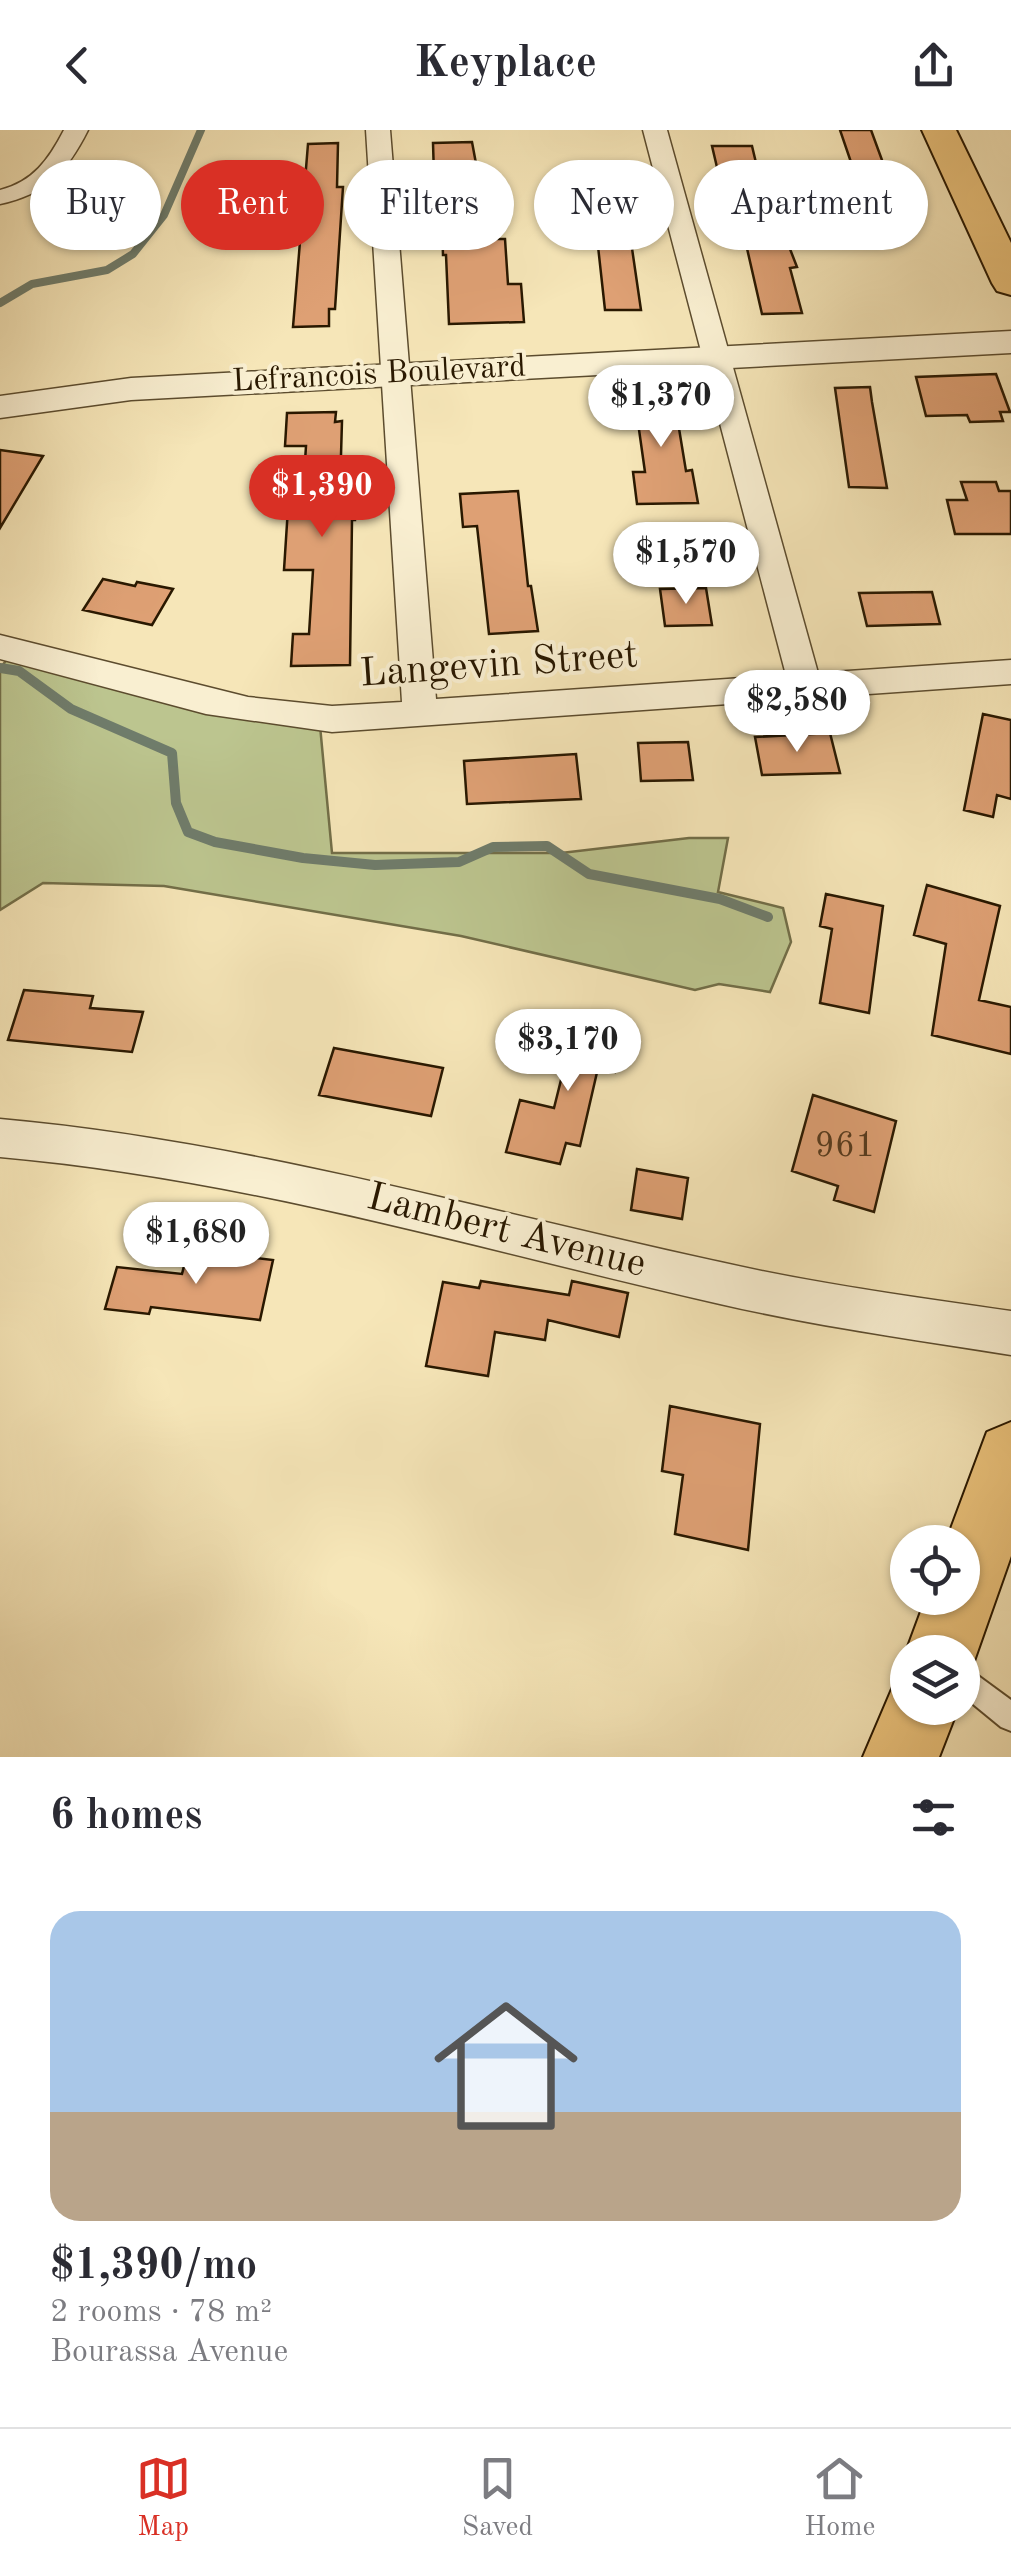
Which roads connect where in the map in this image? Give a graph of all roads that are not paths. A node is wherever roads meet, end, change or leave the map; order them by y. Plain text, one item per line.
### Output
1 (76, 130) edge
2 (378, 130) edge
3 (655, 130) edge
4 (939, 130) edge
5 (0, 197) edge
6 (1007, 264) edge
7 (1011, 342) edge
8 (717, 357) junction
9 (397, 374) junction
10 (0, 407) edge
11 (0, 647) edge
12 (1011, 672) edge
13 (806, 688) junction
14 (420, 714) junction
15 (0, 1138) edge
16 (1011, 1333) edge
17 (1011, 1456) edge
18 (948, 1635) edge
19 (980, 1692) edge
20 (1011, 1717) edge
21 (913, 1725) edge
22 (901, 1757) edge

1 - 5 street
2 - 9 street
3 - 8 street
4 - 6 main road
7 - 8 street, Lefrancois Boulevard
8 - 9 street, Lefrancois Boulevard
8 - 13 street
9 - 10 street, Lefrancois Boulevard
9 - 14 street
11 - 14 street, Langevin Street
12 - 13 street, Langevin Street
13 - 14 street, Langevin Street
15 - 16 street, Lambert Avenue
17 - 18 main road
19 - 20 lane
21 - 22 main road

